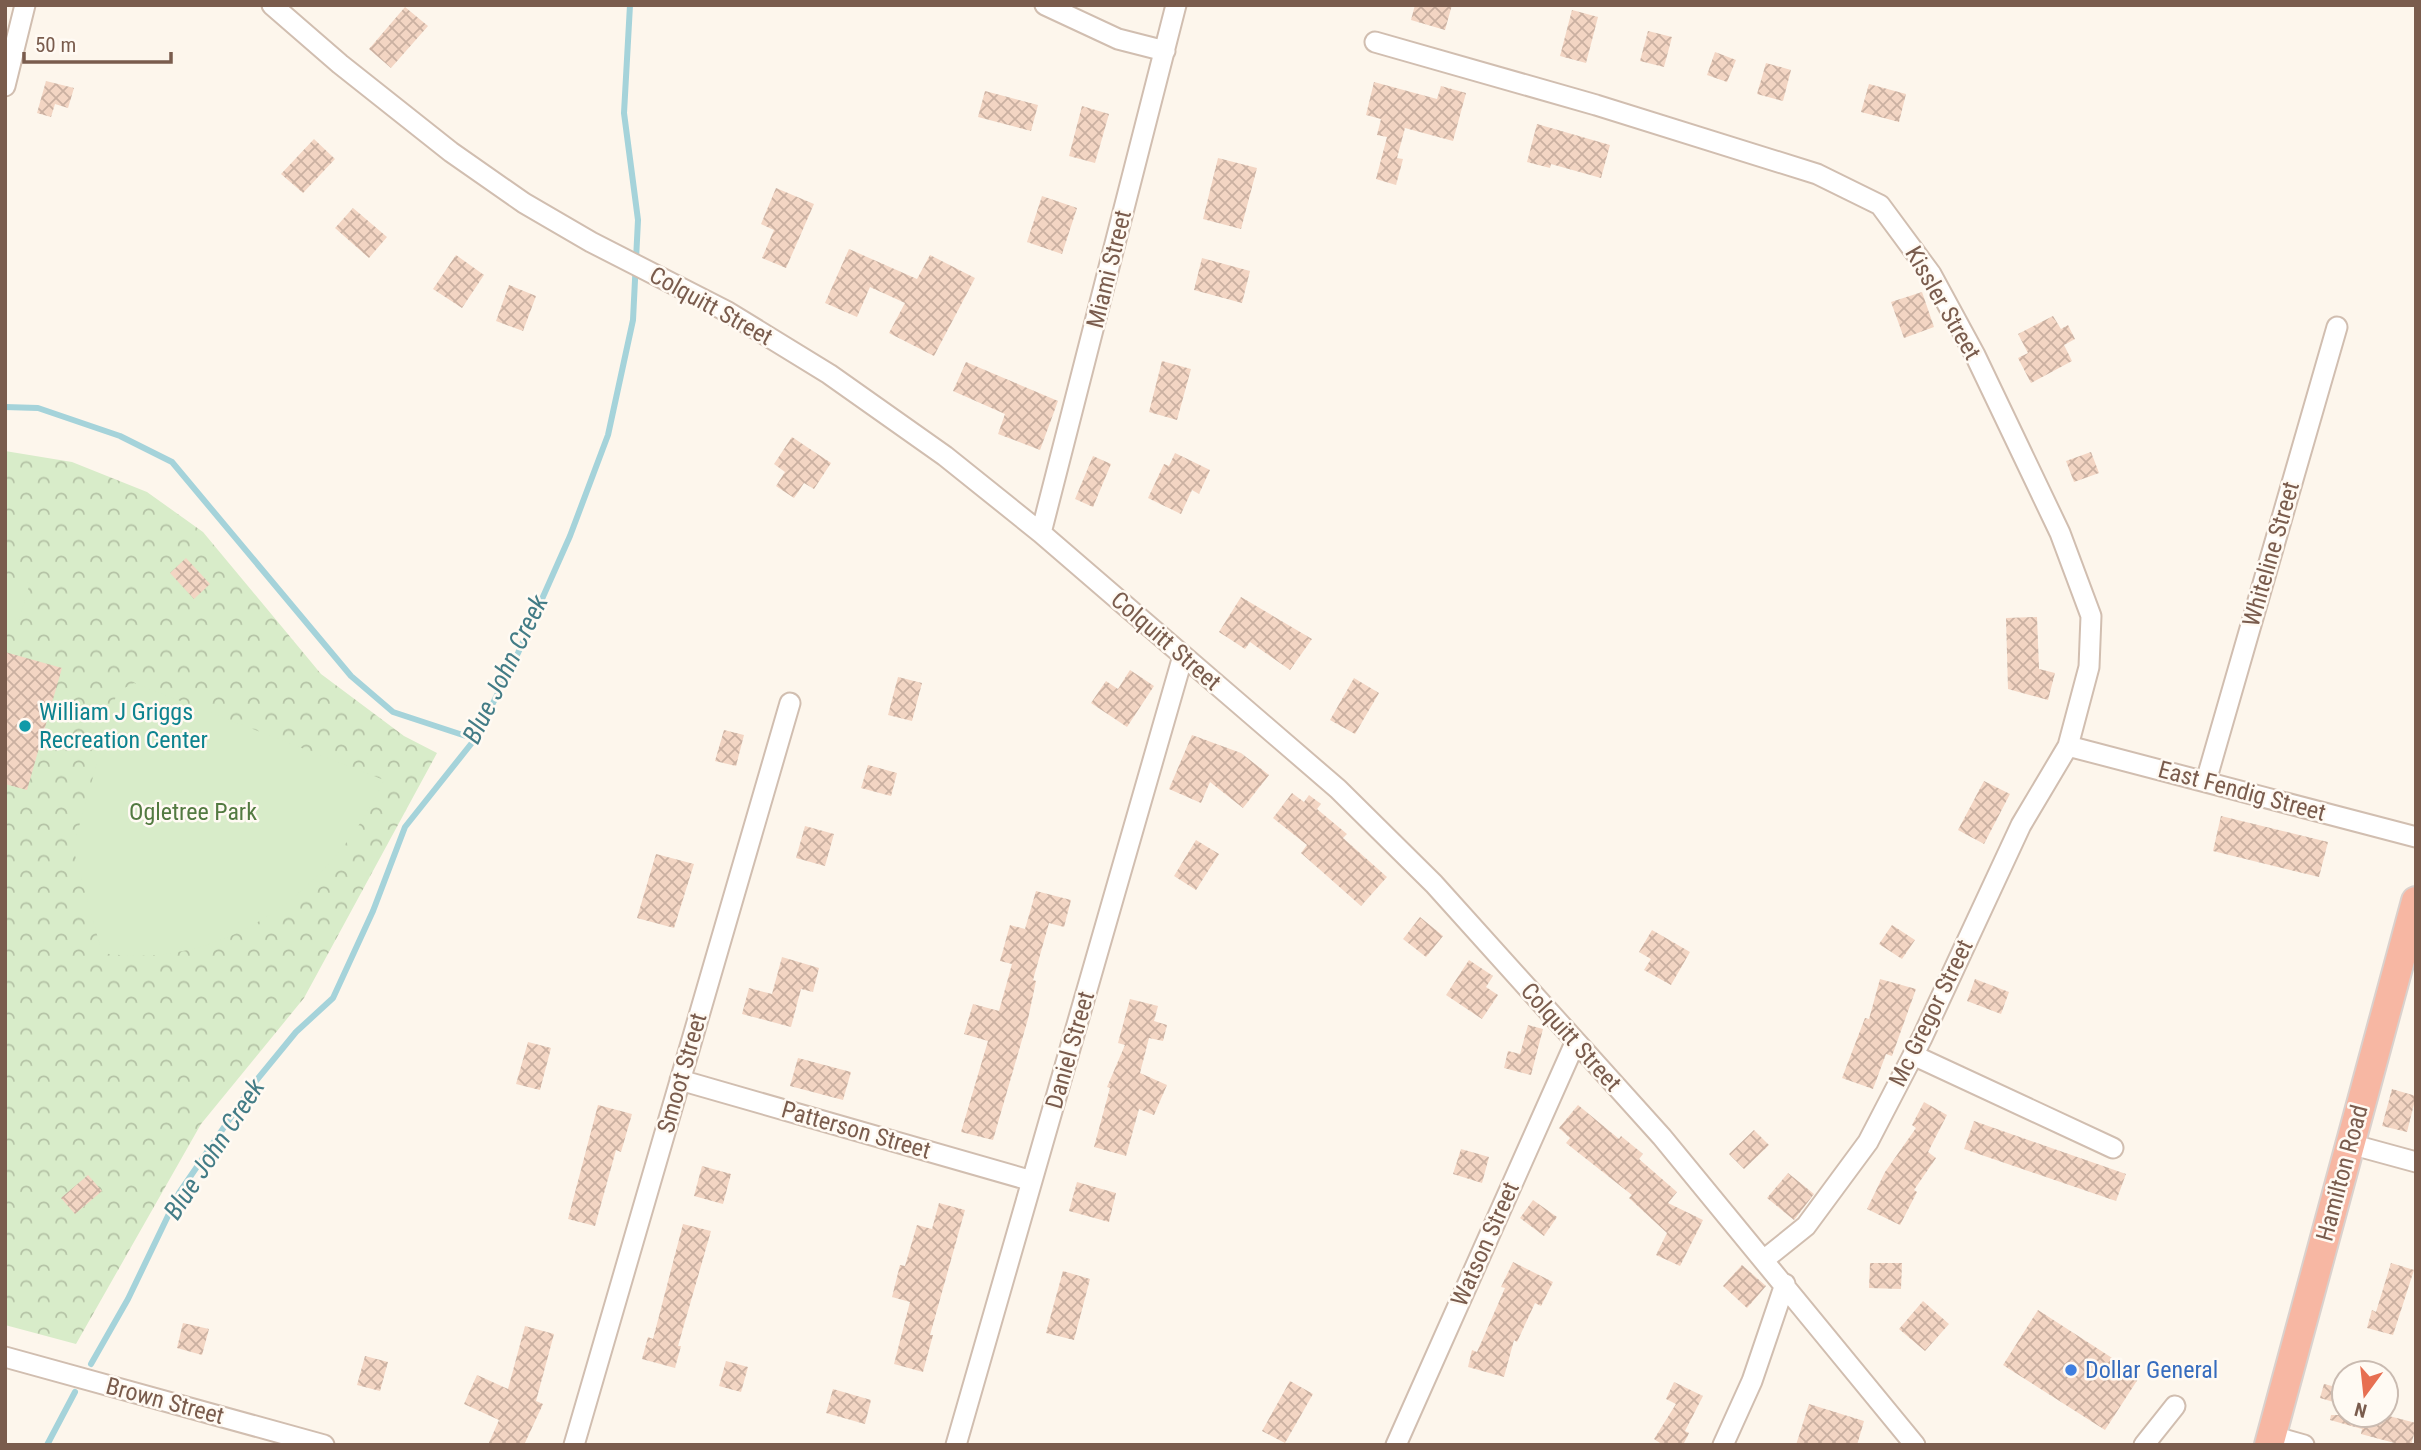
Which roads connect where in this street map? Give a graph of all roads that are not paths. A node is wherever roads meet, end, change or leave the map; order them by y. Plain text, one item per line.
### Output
1 (25, 5) edge
2 (272, 5) edge
3 (1045, 5) edge
4 (1176, 5) edge
5 (1375, 43) dead end
6 (1165, 51) junction
7 (5, 86) edge
8 (2337, 327) dead end
9 (1041, 533) junction
10 (1183, 656) junction
11 (790, 703) dead end
12 (2068, 746) junction
13 (2206, 781) junction
14 (2416, 837) edge
15 (2416, 901) edge
16 (1575, 1043) junction
17 (1913, 1055) junction
18 (680, 1080) junction
19 (2350, 1144) junction
20 (2113, 1148) dead end
21 (2416, 1162) edge
22 (1032, 1181) junction
23 (1765, 1259) junction
24 (1785, 1284) junction
25 (5, 1357) edge
26 (2175, 1406) dead end
27 (2270, 1441) edge
28 (324, 1445) edge
29 (574, 1445) edge
30 (956, 1445) edge
31 (1396, 1445) edge
32 (1723, 1445) edge
33 (1915, 1445) edge
34 (2144, 1445) edge
35 (2304, 1445) edge

1 - 7 street
2 - 9 street, Colquitt Street
3 - 6 street
4 - 6 street, Miami Street
5 - 12 street, Kissler Street
6 - 9 street, Miami Street
8 - 13 street, Whiteline Street
9 - 10 street, Colquitt Street
10 - 16 street, Colquitt Street
10 - 22 street, Daniel Street
11 - 18 street, Smoot Street
12 - 13 street, East Fendig Street
12 - 17 street, Mc Gregor Street
13 - 14 street, East Fendig Street
15 - 19 highway, Hamilton Road
16 - 23 street, Colquitt Street
16 - 31 street, Watson Street
17 - 20 street
17 - 23 street, Mc Gregor Street
18 - 22 street, Patterson Street
18 - 29 street, Smoot Street
19 - 21 street
19 - 27 highway, Hamilton Road
22 - 30 street, Daniel Street
23 - 24 street, Colquitt Street
24 - 32 street
24 - 33 street, Colquitt Street
25 - 28 street, Brown Street
26 - 34 street
27 - 35 street

